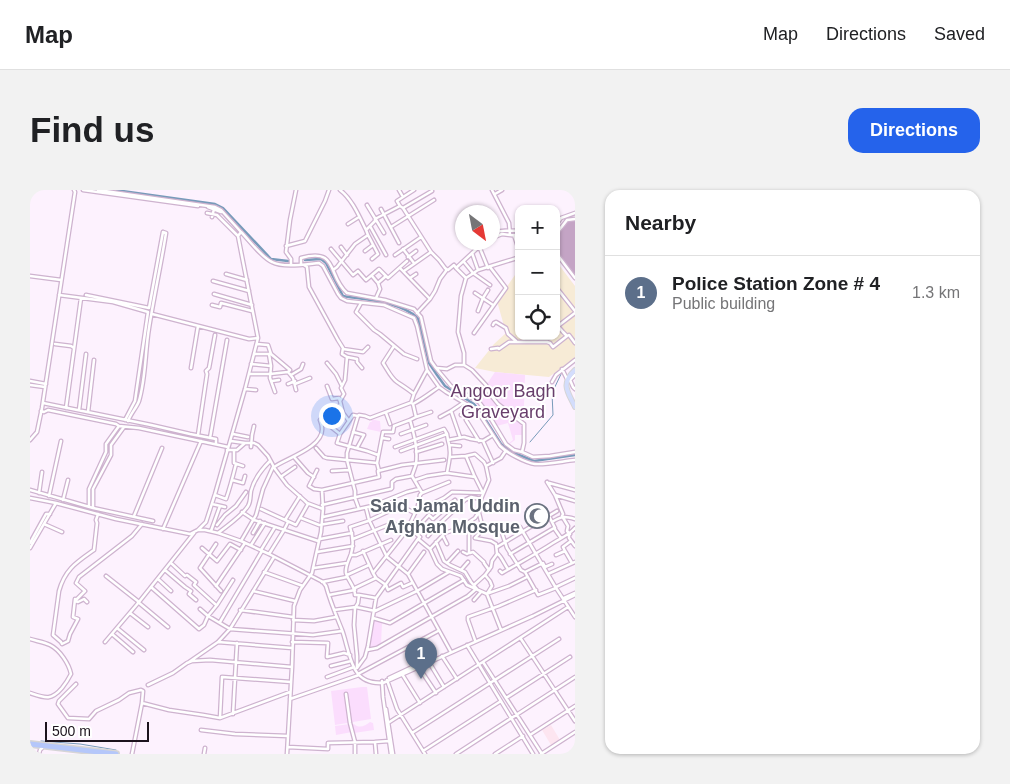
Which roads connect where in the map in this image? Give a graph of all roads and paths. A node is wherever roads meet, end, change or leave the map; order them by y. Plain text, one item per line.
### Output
1 (74, 190) edge
2 (83, 190) edge
3 (98, 190) edge
4 (296, 190) edge
5 (329, 190) edge
6 (340, 190) edge
7 (399, 190) edge
8 (414, 190) edge
9 (492, 190) edge
10 (502, 190) edge
11 (432, 191) edge
12 (495, 194) junction
13 (403, 197) junction
14 (434, 200) dead end
15 (367, 205) dead end
16 (402, 207) junction
17 (214, 209) junction
18 (381, 209) dead end
19 (222, 211) junction
20 (575, 213) edge
21 (207, 214) dead end
22 (384, 214) junction
23 (213, 216) junction
24 (408, 216) junction
25 (359, 217) junction
26 (575, 218) edge
27 (376, 219) junction
28 (560, 219) edge
29 (348, 224) dead end
30 (370, 226) junction
31 (391, 227) junction
32 (560, 229) edge
33 (366, 230) junction
34 (500, 230) edge
35 (510, 230) junction
36 (515, 231) edge
37 (241, 232) junction
38 (384, 233) dead end
39 (500, 235) edge
40 (510, 235) junction
41 (514, 235) joint
42 (238, 236) junction
43 (368, 236) junction
44 (421, 237) junction
45 (515, 238) edge
46 (399, 243) dead end
47 (373, 245) junction
48 (286, 246) junction
49 (341, 247) dead end
50 (331, 249) dead end
51 (403, 249) junction
52 (474, 250) edge
53 (480, 250) edge
54 (364, 251) dead end
55 (416, 251) dead end
56 (431, 252) junction
57 (472, 253) junction
58 (347, 255) junction
59 (386, 255) dead end
60 (395, 255) dead end
61 (372, 258) dead end
62 (560, 258) edge
63 (408, 259) junction
64 (515, 259) edge
65 (342, 262) junction
66 (464, 262) junction
67 (414, 263) junction
68 (302, 264) junction
69 (292, 265) junction
70 (489, 267) junction
71 (400, 268) junction
72 (445, 268) junction
73 (456, 268) junction
74 (333, 270) junction
75 (478, 270) junction
76 (404, 271) junction
77 (473, 273) junction
78 (226, 274) dead end
79 (416, 274) dead end
80 (30, 276) edge
81 (372, 276) junction
82 (386, 276) junction
83 (410, 278) junction
84 (466, 278) junction
85 (575, 278) edge
86 (61, 280) junction
87 (247, 280) junction
88 (213, 281) dead end
89 (378, 283) junction
90 (490, 285) dead end
91 (488, 290) dead end
92 (249, 291) junction
93 (476, 292) dead end
94 (560, 292) edge
95 (214, 294) dead end
96 (59, 295) junction
97 (86, 295) dead end
98 (81, 298) junction
99 (376, 298) junction
100 (483, 298) junction
101 (430, 299) junction
102 (361, 303) junction
103 (212, 305) dead end
104 (252, 305) junction
105 (493, 306) junction
106 (253, 311) junction
107 (478, 311) dead end
108 (575, 312) edge
109 (417, 313) junction
110 (152, 314) junction
111 (560, 323) edge
112 (493, 325) dead end
113 (198, 326) junction
114 (560, 328) edge
115 (474, 333) dead end
116 (215, 335) dead end
117 (568, 336) junction
118 (258, 338) junction
119 (227, 340) dead end
120 (517, 342) junction
121 (575, 343) edge
122 (55, 344) dead end
123 (256, 344) junction
124 (394, 346) junction
125 (368, 347) dead end
126 (74, 348) junction
127 (343, 349) junction
128 (492, 349) dead end
129 (86, 354) dead end
130 (255, 354) junction
131 (270, 354) junction
132 (347, 356) junction
133 (417, 359) dead end
134 (94, 360) dead end
135 (575, 360) edge
136 (327, 363) dead end
137 (251, 364) junction
138 (303, 364) dead end
139 (464, 365) junction
140 (271, 366) junction
141 (192, 368) dead end
142 (362, 368) dead end
143 (436, 368) junction
144 (562, 369) junction
145 (427, 370) junction
146 (288, 372) junction
147 (575, 373) edge
148 (249, 374) junction
149 (270, 374) junction
150 (291, 375) junction
151 (310, 378) dead end
152 (567, 379) junction
153 (279, 380) dead end
154 (30, 381) edge
155 (272, 381) junction
156 (552, 382) dead end
157 (295, 383) junction
158 (288, 384) dead end
159 (45, 385) junction
160 (30, 386) edge
161 (327, 386) dead end
162 (342, 386) junction
163 (439, 386) junction
164 (245, 389) junction
165 (575, 389) edge
166 (256, 390) dead end
167 (280, 390) dead end
168 (296, 390) dead end
169 (414, 394) junction
170 (43, 403) junction
171 (340, 403) junction
172 (412, 403) junction
173 (463, 403) junction
174 (575, 403) edge
175 (66, 408) junction
176 (334, 408) dead end
177 (575, 408) edge
178 (474, 409) junction
179 (79, 410) junction
180 (41, 411) junction
181 (451, 411) junction
182 (88, 412) junction
183 (431, 412) dead end
184 (386, 413) junction
185 (325, 414) dead end
186 (462, 415) dead end
187 (358, 416) junction
188 (440, 417) dead end
189 (416, 418) junction
190 (320, 419) junction
191 (126, 420) junction
192 (410, 420) junction
193 (466, 420) dead end
194 (350, 421) junction
195 (390, 424) dead end
196 (426, 425) dead end
197 (118, 426) junction
198 (254, 426) dead end
199 (124, 427) junction
200 (413, 429) junction
201 (353, 432) junction
202 (232, 434) junction
203 (340, 434) junction
204 (401, 434) dead end
205 (447, 434) junction
206 (198, 435) junction
207 (493, 435) junction
208 (248, 437) dead end
209 (460, 437) junction
210 (210, 438) junction
211 (382, 438) junction
212 (389, 439) dead end
213 (30, 440) edge
214 (415, 440) junction
215 (448, 440) junction
216 (61, 441) dead end
217 (201, 441) junction
218 (231, 441) junction
219 (481, 441) junction
220 (246, 443) junction
221 (251, 443) junction
222 (216, 444) junction
223 (442, 444) dead end
224 (450, 445) junction
225 (349, 446) junction
226 (416, 446) junction
227 (460, 446) dead end
228 (251, 447) dead end
229 (395, 447) dead end
230 (162, 448) dead end
231 (228, 448) junction
232 (316, 448) dead end
233 (357, 448) junction
234 (234, 450) junction
235 (401, 451) dead end
236 (505, 451) junction
237 (416, 452) junction
238 (522, 452) junction
239 (575, 452) edge
240 (378, 455) junction
241 (450, 456) junction
242 (466, 456) junction
243 (294, 457) junction
244 (347, 460) junction
245 (444, 460) dead end
246 (575, 460) edge
247 (270, 461) junction
248 (377, 463) junction
249 (493, 463) junction
250 (236, 464) junction
251 (416, 464) junction
252 (243, 466) dead end
253 (274, 466) junction
254 (486, 466) junction
255 (295, 467) dead end
256 (317, 470) dead end
257 (349, 470) junction
258 (379, 470) junction
259 (332, 471) dead end
260 (42, 472) dead end
261 (447, 473) junction
262 (245, 476) dead end
263 (281, 476) junction
264 (412, 476) junction
265 (314, 477) junction
266 (475, 477) junction
267 (68, 480) dead end
268 (232, 480) junction
269 (415, 480) junction
270 (352, 482) junction
271 (450, 482) dead end
272 (420, 488) junction
273 (30, 490) edge
274 (322, 490) junction
275 (575, 490) edge
276 (246, 492) dead end
277 (39, 493) junction
278 (422, 493) junction
279 (483, 493) junction
280 (215, 495) junction
281 (556, 495) junction
282 (49, 496) junction
283 (300, 496) junction
284 (354, 498) junction
285 (30, 499) edge
286 (481, 499) junction
287 (63, 500) junction
288 (456, 500) dead end
289 (575, 501) edge
290 (56, 503) junction
291 (212, 504) junction
292 (308, 504) junction
293 (322, 505) junction
294 (89, 506) junction
295 (220, 506) junction
296 (225, 507) dead end
297 (93, 508) junction
298 (366, 508) junction
299 (261, 509) dead end
300 (323, 509) junction
301 (359, 509) junction
302 (556, 511) dead end
303 (242, 512) junction
304 (416, 512) junction
305 (479, 512) junction
306 (575, 513) edge
307 (50, 514) junction
308 (98, 514) junction
309 (134, 516) junction
310 (549, 516) junction
311 (562, 516) junction
312 (323, 517) junction
313 (301, 518) junction
314 (571, 518) junction
315 (575, 519) edge
316 (254, 520) junction
317 (369, 520) junction
318 (153, 521) dead end
319 (260, 521) junction
320 (286, 521) junction
321 (343, 521) dead end
322 (552, 522) junction
323 (265, 523) junction
324 (44, 524) junction
325 (142, 524) junction
326 (322, 524) junction
327 (467, 524) junction
328 (217, 525) dead end
329 (275, 527) junction
330 (520, 527) dead end
331 (555, 528) junction
332 (575, 528) edge
333 (163, 529) junction
334 (408, 529) junction
335 (284, 530) junction
336 (374, 530) junction
337 (196, 531) junction
338 (211, 531) junction
339 (414, 531) junction
340 (523, 531) junction
341 (62, 532) dead end
342 (218, 533) junction
343 (253, 533) dead end
344 (352, 533) junction
345 (502, 533) dead end
346 (570, 534) junction
347 (428, 536) dead end
348 (443, 536) junction
349 (561, 538) junction
350 (320, 539) junction
351 (353, 539) junction
352 (418, 539) junction
353 (391, 540) dead end
354 (241, 541) junction
355 (571, 541) junction
356 (436, 542) junction
357 (505, 542) junction
358 (529, 542) junction
359 (30, 543) edge
360 (245, 543) junction
361 (216, 544) dead end
362 (381, 544) junction
363 (447, 544) dead end
364 (251, 545) junction
365 (353, 546) junction
366 (575, 546) edge
367 (497, 547) junction
368 (30, 548) edge
369 (202, 548) dead end
370 (430, 549) junction
371 (240, 550) junction
372 (261, 551) junction
373 (363, 551) junction
374 (458, 551) dead end
375 (497, 551) junction
376 (565, 551) junction
377 (424, 552) dead end
378 (463, 552) dead end
379 (469, 552) junction
380 (316, 553) junction
381 (537, 553) junction
382 (209, 554) junction
383 (269, 554) junction
384 (510, 554) junction
385 (556, 555) dead end
386 (350, 556) junction
387 (274, 557) junction
388 (387, 557) junction
389 (502, 558) junction
390 (498, 561) dead end
391 (171, 562) junction
392 (468, 562) dead end
393 (347, 563) junction
394 (447, 563) junction
395 (573, 563) edge
396 (543, 564) junction
397 (552, 564) dead end
398 (369, 565) junction
399 (518, 565) junction
400 (398, 566) junction
401 (313, 568) junction
402 (508, 569) junction
403 (164, 570) junction
404 (461, 570) junction
405 (489, 570) junction
406 (500, 571) dead end
407 (264, 572) junction
408 (449, 572) junction
409 (525, 572) junction
410 (373, 573) junction
411 (408, 574) junction
412 (548, 574) junction
413 (485, 575) junction
414 (106, 576) dead end
415 (310, 576) junction
416 (347, 576) junction
417 (527, 577) junction
418 (376, 578) junction
419 (575, 578) edge
420 (157, 579) junction
421 (233, 580) dead end
422 (464, 580) junction
423 (322, 582) junction
424 (412, 583) junction
425 (386, 585) junction
426 (216, 586) junction
427 (303, 586) junction
428 (151, 587) junction
429 (556, 587) junction
430 (355, 589) junction
431 (477, 589) junction
432 (536, 590) junction
433 (171, 591) dead end
434 (221, 591) dead end
435 (253, 591) junction
436 (417, 591) junction
437 (487, 594) junction
438 (575, 594) edge
439 (359, 595) junction
440 (329, 596) junction
441 (376, 598) junction
442 (75, 599) dead end
443 (196, 600) dead end
444 (474, 600) dead end
445 (564, 600) junction
446 (295, 601) junction
447 (87, 602) dead end
448 (138, 602) junction
449 (425, 603) junction
450 (215, 604) dead end
451 (356, 607) junction
452 (568, 607) junction
453 (200, 609) dead end
454 (492, 609) junction
455 (240, 610) junction
456 (333, 610) junction
457 (375, 612) junction
458 (130, 613) junction
459 (208, 616) junction
460 (431, 616) junction
461 (336, 617) junction
462 (575, 617) edge
463 (373, 618) junction
464 (293, 619) junction
465 (220, 622) junction
466 (148, 627) dead end
467 (168, 627) dead end
468 (117, 628) junction
469 (230, 629) junction
470 (501, 629) junction
471 (439, 630) junction
472 (342, 631) junction
473 (112, 634) junction
474 (292, 634) junction
475 (521, 638) junction
476 (30, 639) edge
477 (559, 639) dead end
478 (475, 640) junction
479 (105, 642) dead end
480 (218, 642) junction
481 (292, 642) junction
482 (238, 643) junction
483 (467, 644) junction
484 (292, 648) junction
485 (144, 650) dead end
486 (367, 650) junction
487 (450, 651) junction
488 (133, 652) dead end
489 (350, 655) junction
490 (442, 656) junction
491 (532, 656) junction
492 (570, 657) dead end
493 (352, 661) junction
494 (187, 662) junction
495 (236, 662) junction
496 (429, 662) junction
497 (483, 662) junction
498 (478, 665) junction
499 (331, 666) dead end
500 (418, 666) junction
501 (292, 667) junction
502 (355, 668) junction
503 (402, 674) junction
504 (544, 674) junction
505 (359, 675) junction
506 (327, 677) dead end
507 (575, 677) edge
508 (235, 678) junction
509 (457, 679) junction
510 (388, 680) junction
511 (494, 680) junction
512 (291, 682) junction
513 (382, 683) junction
514 (490, 683) junction
515 (76, 684) dead end
516 (148, 685) dead end
517 (444, 687) junction
518 (554, 691) junction
519 (290, 692) junction
520 (30, 693) edge
521 (436, 693) junction
522 (346, 694) dead end
523 (505, 698) junction
524 (290, 699) junction
525 (501, 701) junction
526 (420, 702) junction
527 (142, 703) junction
528 (575, 706) edge
529 (568, 710) junction
530 (233, 714) junction
531 (401, 715) junction
532 (516, 715) junction
533 (220, 718) junction
534 (512, 718) junction
535 (575, 721) edge
536 (388, 724) junction
537 (201, 730) dead end
538 (575, 732) edge
539 (412, 734) junction
540 (530, 735) junction
541 (288, 736) junction
542 (523, 736) junction
543 (390, 741) junction
544 (355, 742) junction
545 (375, 742) junction
546 (31, 745) edge
547 (42, 747) junction
548 (288, 747) junction
549 (205, 748) dead end
550 (79, 752) edge
551 (95, 753) edge
552 (424, 753) edge
553 (39, 754) edge
554 (115, 754) edge
555 (132, 754) edge
556 (204, 754) edge
557 (287, 754) edge
558 (355, 754) edge
559 (376, 754) edge
560 (392, 754) edge
561 (456, 754) edge
562 (494, 754) edge
563 (534, 754) edge
564 (542, 754) edge

1 - 86 street
2 - 17 street
3 - 19 street
4 - 48 street
5 - 48 street
6 - 25 street
7 - 13 street
8 - 13 street
9 - 12 street
10 - 12 street
11 - 16 street
12 - 35 street
13 - 16 street
14 - 24 street
15 - 27 street
16 - 22 street
16 - 24 street
17 - 19 street
17 - 23 street
18 - 22 street
19 - 37 street
20 - 28 street
21 - 23 street
22 - 27 street
22 - 31 street
23 - 42 street
24 - 31 street
24 - 44 street
25 - 29 street
25 - 33 street
26 - 32 street
27 - 30 street
27 - 38 street
30 - 33 street
30 - 59 street
31 - 46 street
33 - 43 street
34 - 35 street
35 - 36 street
35 - 40 street
37 - 42 street
37 - 69 street
39 - 40 street
40 - 41 street
41 - 45 street
42 - 87 street
43 - 47 street
43 - 58 street
44 - 51 street
44 - 56 street
47 - 54 street
47 - 61 street
48 - 69 street
49 - 58 street
50 - 65 street
51 - 60 street
51 - 63 street
52 - 57 street
53 - 70 street
55 - 63 street
56 - 67 street
56 - 72 street
57 - 66 street
57 - 75 street
58 - 65 street
62 - 85 street
63 - 67 street
63 - 71 street
64 - 70 street
65 - 74 street
65 - 81 street
66 - 73 street
66 - 77 street
67 - 76 street
68 - 69 street
68 - 74 street
68 - 102 street
68 - 127 street
70 - 75 street
70 - 105 street
71 - 76 street
71 - 82 street
72 - 73 street
72 - 101 street
73 - 84 street
74 - 99 street
75 - 77 street
76 - 83 street
77 - 84 street
77 - 90 street
78 - 87 street
79 - 83 street
80 - 86 street
81 - 82 street
81 - 89 street
82 - 89 street
83 - 101 street
84 - 139 street
86 - 96 street
87 - 92 street
88 - 92 street
89 - 99 street
91 - 100 street
92 - 104 street
93 - 100 street
94 - 108 street
95 - 104 street
96 - 98 street
96 - 159 street
97 - 110 street
98 - 126 street
98 - 191 street
99 - 109 street
100 - 105 street
100 - 107 street
101 - 109 street
102 - 124 street
102 - 145 street
103 - 106 street
104 - 106 street
105 - 115 street
106 - 118 street
108 - 111 street
109 - 143 street
110 - 113 street
110 - 191 street
112 - 120 street
113 - 118 street
113 - 141 street
114 - 117 street
116 - 206 street
117 - 120 street
117 - 121 street
118 - 123 street
119 - 210 street
120 - 128 street
122 - 126 street
123 - 130 street
123 - 131 street
124 - 133 street
124 - 169 street
125 - 127 street
126 - 175 street
127 - 132 street
129 - 179 street
130 - 131 street
130 - 137 street
131 - 140 street
131 - 146 street
132 - 142 street
132 - 162 street
134 - 182 street
135 - 144 street
136 - 162 street
137 - 140 street
137 - 148 street
138 - 150 street
139 - 143 street
139 - 238 street
140 - 149 street
143 - 238 street
144 - 152 street
144 - 156 street
145 - 163 street
145 - 169 street
146 - 149 street
146 - 150 street
147 - 152 main road
147 - 165 street
147 - 174 main road
148 - 149 street
148 - 164 street
149 - 155 street
150 - 157 street
151 - 157 street
152 - 177 main road
153 - 155 street
154 - 159 street
155 - 167 street
157 - 158 street
157 - 168 street
159 - 160 street
159 - 170 street
161 - 171 street
162 - 171 street
163 - 172 street
163 - 173 street
164 - 166 street
164 - 202 street
169 - 172 street
170 - 175 street
170 - 180 street
171 - 176 street
171 - 194 street
172 - 184 street
172 - 189 street
173 - 178 street
173 - 181 street
175 - 179 street
178 - 186 street
178 - 207 street
179 - 182 street
180 - 197 street
180 - 213 street
181 - 188 street
181 - 209 street
182 - 191 street
183 - 189 street
184 - 187 street
184 - 195 street
185 - 190 street
187 - 194 street
187 - 201 street
189 - 192 street
190 - 203 street
190 - 243 street
191 - 206 street
192 - 200 street
192 - 211 street
193 - 219 street
194 - 203 street
196 - 200 street
197 - 199 street
197 - 294 street
198 - 221 street
199 - 217 street
199 - 297 street
200 - 204 street
200 - 214 street
201 - 225 street
201 - 233 street
202 - 208 street
202 - 218 street
203 - 225 street
205 - 214 street
205 - 215 street
205 - 226 street
206 - 210 street
207 - 219 street
207 - 236 street
209 - 215 street
209 - 219 street
210 - 222 street
211 - 212 street
211 - 240 street
214 - 226 street
214 - 229 street
215 - 224 street
216 - 282 street
217 - 222 street
217 - 333 street
218 - 220 street
218 - 231 street
219 - 249 street
220 - 221 street
220 - 234 street
221 - 228 street
221 - 247 street
222 - 231 street
223 - 237 street
224 - 227 street
224 - 241 street
225 - 233 street
225 - 244 street
226 - 235 street
226 - 237 street
230 - 309 street
231 - 234 street
231 - 280 street
232 - 244 street
233 - 240 street
234 - 250 street
236 - 246 street
236 - 249 street
237 - 251 street
238 - 239 street
240 - 248 street
241 - 242 street
241 - 261 street
242 - 254 street
242 - 266 street
243 - 253 street
243 - 265 street
244 - 248 street
244 - 257 street
245 - 251 street
247 - 253 street
247 - 303 street
248 - 258 street
249 - 254 street
250 - 252 street
250 - 268 street
251 - 258 street
251 - 264 street
253 - 263 street
253 - 316 street
254 - 279 street
255 - 263 street
256 - 265 street
257 - 259 street
257 - 270 street
258 - 270 street
260 - 277 street
261 - 266 street
261 - 269 street
262 - 268 street
263 - 283 street
264 - 269 street
264 - 284 street
265 - 274 street
266 - 279 street
267 - 287 street
268 - 280 street
269 - 272 street
270 - 274 street
270 - 284 street
271 - 278 street
272 - 278 street
272 - 298 street
273 - 277 street
274 - 293 street
275 - 281 street
276 - 328 street
277 - 282 street
278 - 304 street
279 - 286 street
279 - 304 street
280 - 291 street
281 - 289 street
281 - 311 street
282 - 287 street
283 - 292 street
283 - 320 street
284 - 293 street
284 - 301 street
285 - 290 street
286 - 305 street
286 - 347 street
287 - 294 street
288 - 339 street
290 - 307 street
290 - 308 street
291 - 295 street
291 - 337 street
292 - 300 street
292 - 313 street
293 - 300 street
294 - 297 street
295 - 296 street
295 - 338 street
297 - 309 street
298 - 301 street
298 - 317 street
299 - 320 street
300 - 312 street
301 - 312 street
302 - 310 street
303 - 316 street
303 - 342 street
304 - 317 street
304 - 334 street
305 - 327 street
305 - 367 street
306 - 314 street
307 - 324 street
307 - 359 street
308 - 325 street
308 - 442 street
309 - 318 street
310 - 322 street
310 - 340 street
311 - 314 street
311 - 322 street
311 - 346 street
312 - 326 street
313 - 320 street
313 - 326 street
314 - 315 street
316 - 319 street
316 - 354 street
317 - 336 street
317 - 344 street
319 - 323 street
319 - 343 street
320 - 335 street
321 - 326 street
322 - 331 street
323 - 329 street
323 - 364 street
324 - 341 street
324 - 368 street
325 - 333 street
325 - 447 street
326 - 350 street
327 - 348 street
327 - 379 street
329 - 335 street
329 - 372 street
330 - 340 street
331 - 349 street
331 - 358 street
332 - 346 street
333 - 337 street
334 - 336 street
334 - 339 street
334 - 388 street
335 - 350 street
335 - 383 street
336 - 351 street
336 - 362 street
337 - 338 street
337 - 391 street
338 - 342 street
339 - 352 street
340 - 357 street
340 - 358 street
342 - 354 street
344 - 350 street
344 - 351 street
345 - 357 street
346 - 349 street
346 - 355 street
348 - 356 street
348 - 363 street
349 - 381 street
350 - 380 street
351 - 365 street
352 - 370 street
352 - 400 street
353 - 362 street
354 - 360 street
355 - 366 street
355 - 376 street
356 - 370 street
356 - 394 street
357 - 367 street
357 - 384 street
358 - 381 street
358 - 384 street
360 - 364 street
360 - 371 street
361 - 382 street
362 - 373 street
362 - 388 street
364 - 372 street
365 - 380 street
365 - 386 street
367 - 375 street
369 - 382 street
370 - 408 street
371 - 382 street
371 - 426 street
372 - 383 street
372 - 465 street
373 - 386 street
373 - 398 street
374 - 394 street
375 - 389 street
375 - 405 street
376 - 385 street
376 - 395 street
377 - 411 street
378 - 379 street
379 - 405 street
380 - 401 street
381 - 396 street
381 - 399 street
382 - 426 street
383 - 387 street
384 - 399 street
386 - 393 street
387 - 407 street
387 - 415 street
388 - 400 street
388 - 410 street
389 - 390 street
389 - 402 street
391 - 403 street
391 - 450 street
392 - 404 street
393 - 401 street
393 - 416 street
394 - 404 street
395 - 412 street
396 - 397 street
396 - 409 street
396 - 412 street
398 - 410 street
398 - 416 street
399 - 402 street
399 - 409 street
400 - 411 street
400 - 425 street
401 - 415 street
402 - 406 street
403 - 420 street
403 - 443 street
404 - 431 street
405 - 413 street
407 - 427 street
407 - 435 street
408 - 422 street
408 - 436 street
409 - 417 street
410 - 418 street
411 - 424 street
412 - 429 street
413 - 431 street
413 - 437 street
414 - 448 street
415 - 423 street
415 - 427 street
416 - 423 street
416 - 430 street
417 - 432 street
417 - 437 street
418 - 425 street
418 - 430 street
419 - 429 street
420 - 428 street
420 - 433 street
421 - 459 street
422 - 431 street
422 - 449 street
423 - 440 street
424 - 425 street
424 - 436 street
425 - 441 street
426 - 434 street
427 - 446 street
428 - 448 street
428 - 459 street
429 - 432 street
429 - 445 street
430 - 439 street
430 - 440 street
431 - 437 street
431 - 444 street
431 - 460 street
432 - 454 street
435 - 446 street
435 - 455 street
436 - 449 street
436 - 457 street
437 - 454 street
438 - 445 street
439 - 441 street
439 - 451 street
440 - 456 street
441 - 457 street
445 - 452 street
445 - 470 street
446 - 464 street
448 - 458 street
448 - 467 street
449 - 460 street
449 - 463 street
451 - 456 street
451 - 457 street
451 - 502 street
452 - 462 street
452 - 475 street
453 - 459 street
454 - 470 street
454 - 478 street
455 - 464 street
455 - 469 street
456 - 461 street
457 - 463 street
458 - 466 street
458 - 468 street
459 - 465 street
460 - 471 street
460 - 486 street
461 - 464 street
461 - 472 street
463 - 486 street
464 - 474 street
465 - 469 street
468 - 473 street
468 - 485 street
469 - 474 street
469 - 480 street
470 - 478 street
470 - 483 street
471 - 487 street
471 - 505 street
472 - 474 street
472 - 489 street
473 - 479 street
473 - 488 street
474 - 481 street
475 - 491 street
475 - 497 street
476 - 520 street
477 - 491 street
478 - 483 street
480 - 482 street
480 - 494 street
481 - 484 street
481 - 489 street
482 - 484 street
482 - 495 street
483 - 487 street
483 - 498 street
484 - 501 street
486 - 502 street
487 - 490 street
487 - 513 street
489 - 493 street
490 - 496 street
490 - 509 street
491 - 504 street
491 - 511 street
492 - 504 street
493 - 499 street
493 - 502 street
494 - 495 street
494 - 516 street
495 - 501 street
495 - 508 street
496 - 500 street
496 - 517 street
497 - 498 street
497 - 511 street
498 - 509 street
498 - 514 street
500 - 503 street
500 - 521 street
501 - 512 street
502 - 505 street
502 - 506 street
503 - 510 street
503 - 526 street
504 - 518 street
504 - 523 street
505 - 513 street
505 - 524 street
507 - 518 street
508 - 512 street
508 - 530 street
508 - 533 street
509 - 517 street
510 - 513 street
510 - 531 street
511 - 514 street
511 - 523 street
512 - 519 street
513 - 536 street
514 - 525 street
514 - 539 street
515 - 527 street
517 - 521 street
518 - 529 street
518 - 532 street
519 - 524 street
519 - 530 street
521 - 526 street
522 - 544 street
523 - 532 street
524 - 541 street
525 - 534 street
525 - 552 street
526 - 531 street
527 - 533 street
527 - 555 street
528 - 529 street
529 - 535 street
529 - 540 street
530 - 533 street
531 - 536 street
531 - 539 street
532 - 534 street
532 - 540 street
534 - 542 street
534 - 561 street
536 - 543 street
537 - 541 street
538 - 564 street
539 - 552 street
540 - 564 street
541 - 548 street
542 - 562 street
542 - 563 street
543 - 545 street
543 - 560 street
544 - 545 street
544 - 548 street
544 - 558 street
545 - 559 street
546 - 547 highway
547 - 550 highway
547 - 553 street
548 - 557 street
549 - 556 street
550 - 551 highway
551 - 554 highway

